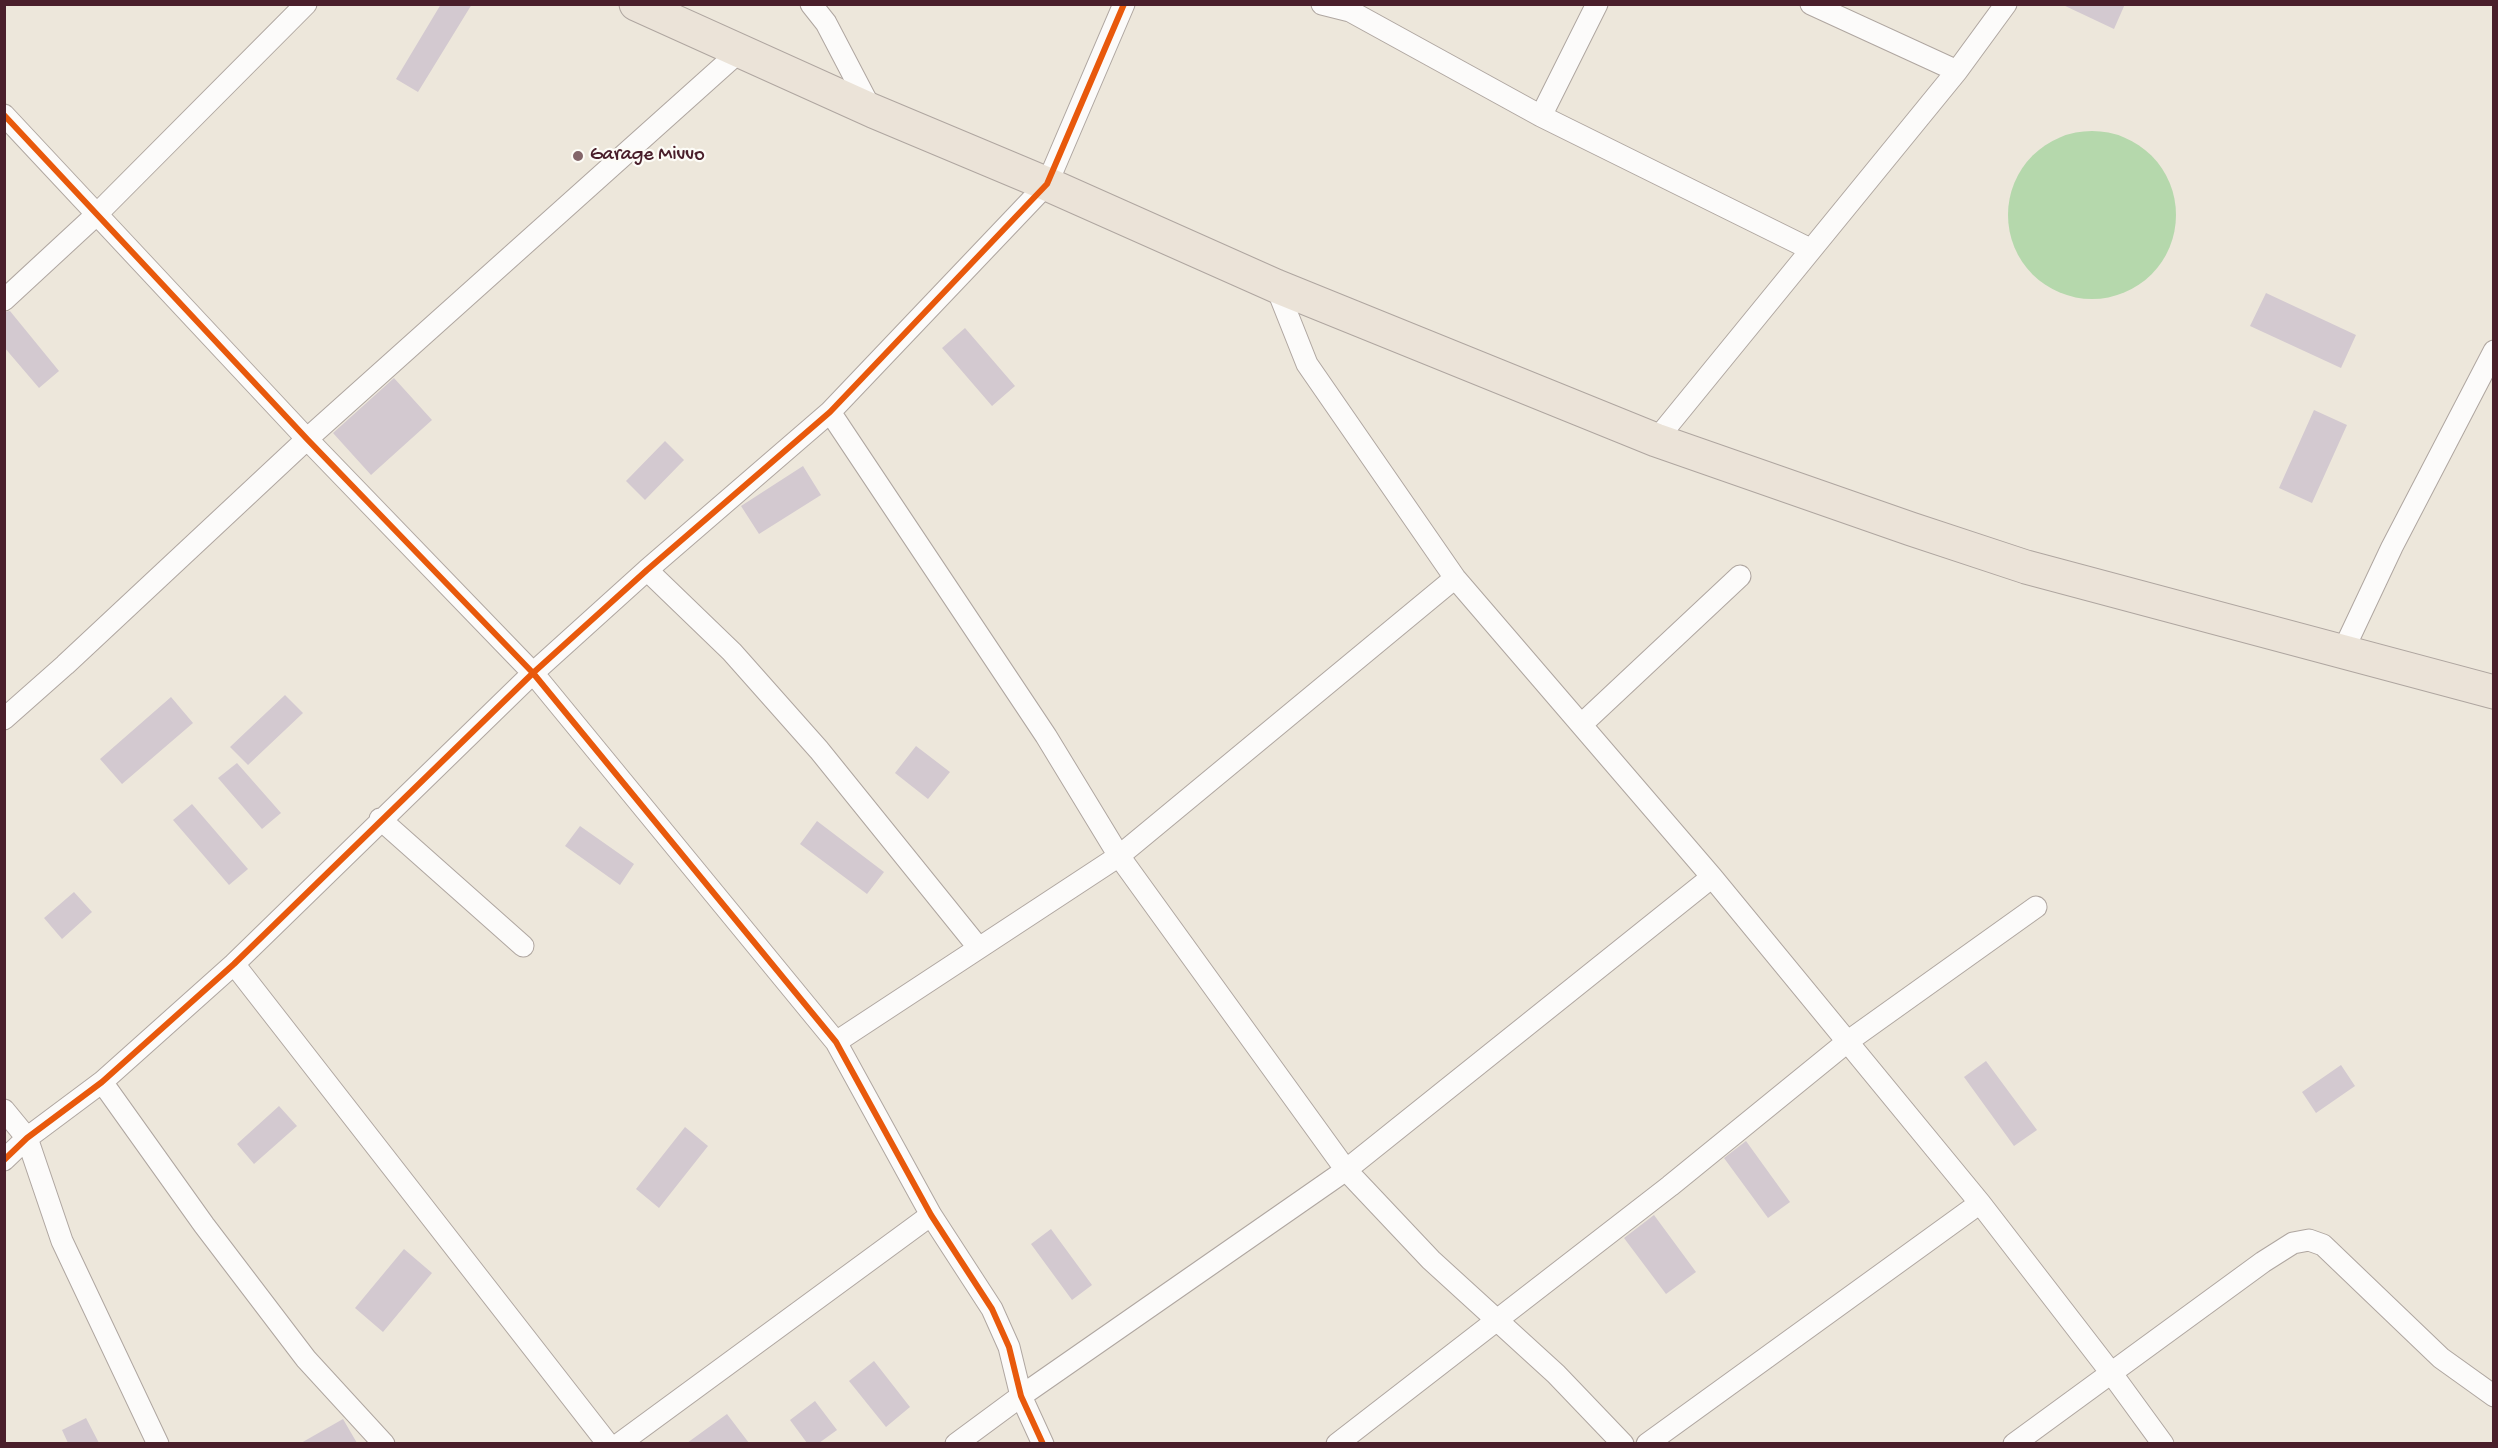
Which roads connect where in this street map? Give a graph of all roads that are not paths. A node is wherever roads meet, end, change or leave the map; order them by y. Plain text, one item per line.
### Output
1 (306, 4) edge
2 (636, 4) edge
3 (811, 4) edge
4 (1124, 4) edge
5 (1322, 4) edge
6 (1597, 4) edge
7 (1810, 4) edge
8 (2006, 4) edge
9 (1352, 8) edge
10 (1838, 10) edge
11 (740, 51) junction
12 (1957, 71) junction
13 (873, 111) junction
14 (4, 115) edge
15 (1541, 116) junction
16 (1047, 184) junction
17 (96, 215) junction
18 (1810, 249) junction
19 (1276, 286) junction
20 (4, 300) edge
21 (2493, 351) edge
22 (830, 412) junction
23 (307, 439) junction
24 (1656, 440) junction
25 (647, 570) junction
26 (1740, 576) dead end
27 (1455, 578) junction
28 (2342, 652) junction
29 (533, 673) junction
30 (2493, 692) edge
31 (4, 719) edge
32 (1582, 724) junction
33 (380, 819) junction
34 (1119, 856) junction
35 (1712, 877) junction
36 (2036, 907) dead end
37 (523, 946) dead end
38 (978, 947) junction
39 (234, 964) junction
40 (836, 1042) junction
41 (1847, 1042) junction
42 (102, 1082) junction
43 (4, 1110) edge
44 (27, 1138) junction
45 (4, 1160) edge
46 (1346, 1170) junction
47 (1980, 1203) junction
48 (932, 1215) junction
49 (1499, 1320) junction
50 (2112, 1374) junction
51 (1020, 1396) junction
52 (2493, 1396) edge
53 (158, 1443) edge
54 (384, 1443) edge
55 (608, 1443) edge
56 (619, 1443) edge
57 (956, 1443) edge
58 (1043, 1443) edge
59 (1337, 1443) edge
60 (1623, 1443) edge
61 (1647, 1443) edge
62 (2014, 1443) edge
63 (2163, 1443) edge

1 - 17 street
2 - 11 main road
3 - 13 street
4 - 16 street
5 - 9 street
6 - 15 street
7 - 10 street
8 - 12 street
9 - 15 street
10 - 12 street
11 - 13 main road
11 - 23 street
12 - 18 street
13 - 16 main road
14 - 17 street
15 - 18 street
16 - 19 main road
16 - 22 street
17 - 20 street
17 - 23 street
18 - 24 street
19 - 24 main road
19 - 27 street
21 - 28 street
22 - 25 street
22 - 34 street
23 - 29 street
23 - 31 street
24 - 28 main road
25 - 29 street
25 - 38 street
26 - 32 street
27 - 32 street
27 - 34 street
28 - 30 main road
29 - 33 street
29 - 40 street
32 - 35 street
33 - 37 street
33 - 39 street
34 - 38 street
34 - 46 street
35 - 41 street
35 - 46 street
36 - 41 street
38 - 40 street
39 - 42 street
39 - 55 street
40 - 48 street
41 - 47 street
41 - 49 street
42 - 44 street
42 - 54 street
43 - 44 street
44 - 45 street
44 - 53 street
46 - 49 street
46 - 51 street
47 - 50 street
47 - 61 street
48 - 51 street
48 - 56 street
49 - 59 street
49 - 60 street
50 - 52 street
50 - 62 street
50 - 63 street
51 - 57 street
51 - 58 street

